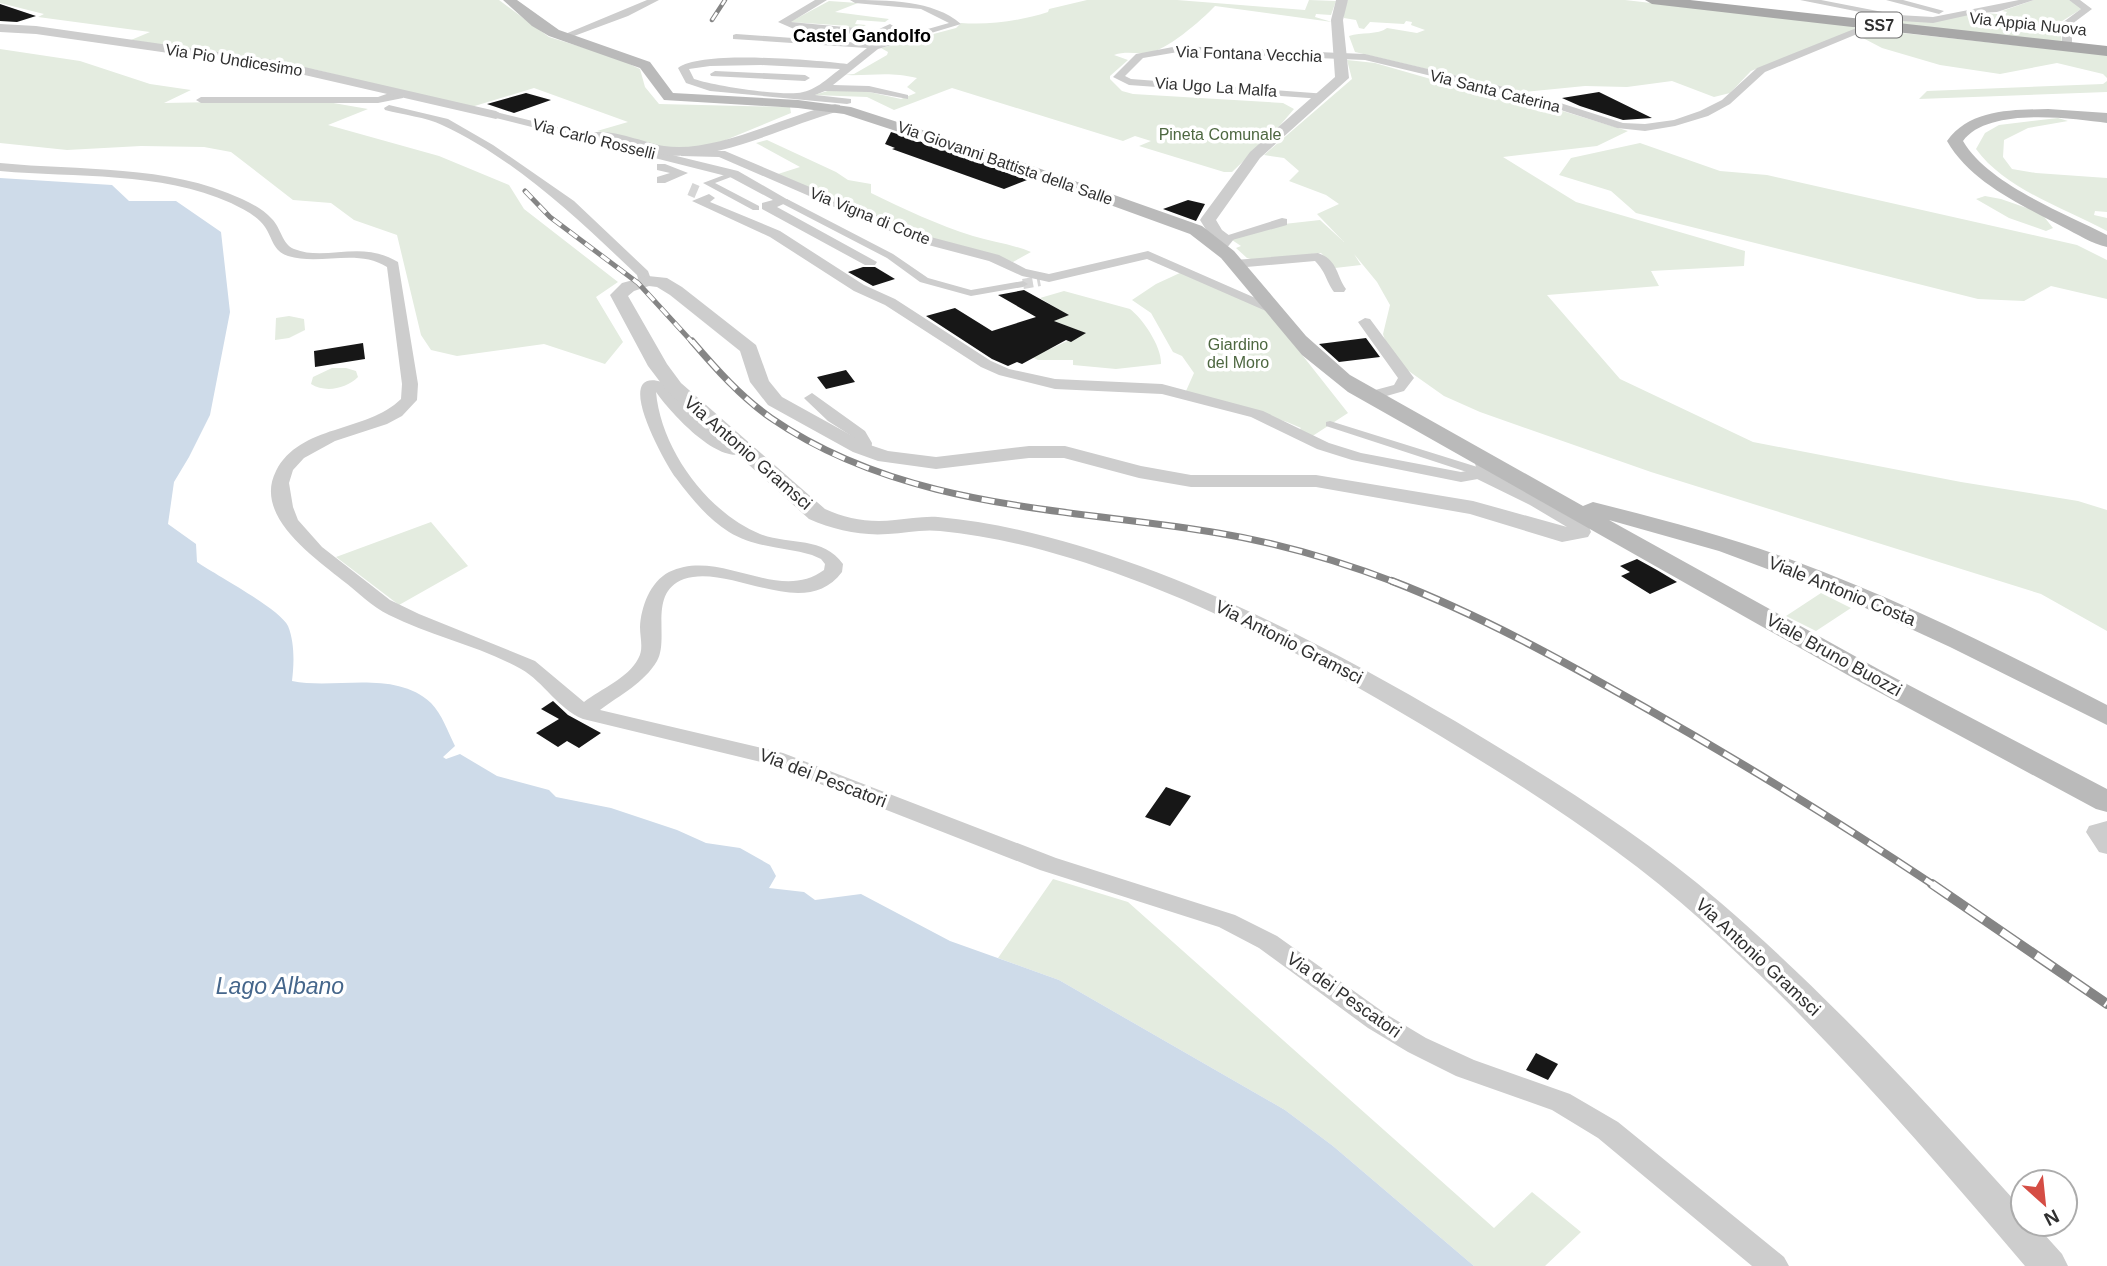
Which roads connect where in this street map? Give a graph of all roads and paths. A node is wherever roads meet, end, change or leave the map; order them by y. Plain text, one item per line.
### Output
1 (509, 0) edge
2 (653, 0) edge
3 (822, 0) edge
4 (855, 0) edge
5 (1342, 0) edge
6 (1652, 0) edge
7 (1805, 0) edge
8 (1891, 0) edge
9 (2029, 0) edge
10 (2074, 0) edge
11 (1946, 2) edge
12 (1978, 10) junction
13 (1936, 20) junction
14 (888, 25) dead end
15 (1875, 25) junction
16 (0, 27) edge
17 (563, 37) junction
18 (736, 37) dead end
19 (879, 46) junction
20 (2067, 46) junction
21 (2107, 51) edge
22 (1340, 58) junction
23 (848, 67) junction
24 (1123, 72) joint
25 (686, 77) junction
26 (806, 78) dead end
27 (821, 89) junction
28 (388, 90) junction
29 (1323, 96) junction
30 (904, 97) dead end
31 (325, 99) junction
32 (201, 100) dead end
33 (341, 101) dead end
34 (800, 105) junction
35 (389, 108) dead end
36 (835, 108) junction
37 (496, 115) joint
38 (2107, 118) edge
39 (556, 130) junction
40 (588, 138) junction
41 (665, 151) junction
42 (0, 167) edge
43 (735, 174) junction
44 (661, 180) dead end
45 (785, 201) junction
46 (761, 207) junction
47 (1282, 222) dead end
48 (829, 225) junction
49 (272, 227) joint
50 (810, 231) junction
51 (1222, 241) junction
52 (2107, 242) edge
53 (890, 257) junction
54 (870, 262) junction
55 (1236, 264) junction
56 (1202, 267) dead end
57 (835, 273) junction
58 (1024, 276) junction
59 (645, 282) junction
60 (1339, 289) dead end
61 (1227, 290) junction
62 (1266, 301) junction
63 (1365, 322) dead end
64 (1305, 344) joint
65 (1391, 394) junction
66 (812, 398) dead end
67 (1330, 424) dead end
68 (742, 449) junction
69 (865, 450) junction
70 (1484, 467) junction
71 (1623, 525) junction
72 (585, 712) junction
73 (2107, 716) edge
74 (2107, 802) edge
75 (2107, 829) edge
76 (2107, 846) edge
77 (1774, 1266) edge
78 (2049, 1266) edge

1 - 17 main road
2 - 17 street
3 - 14 street
4 - 19 street
5 - 22 street
6 - 15 main road, Via Appia Nuova / SS7
7 - 13 street
8 - 12 street
9 - 12 street
10 - 20 street
11 - 12 street
12 - 13 street
13 - 15 street, Via Santa Caterina
15 - 20 main road, Via Appia Nuova / SS7
15 - 22 street, Via Santa Caterina
16 - 28 street, Via Pio Undicesimo
17 - 34 main road
18 - 19 street
19 - 23 street
20 - 21 main road, Via Appia Nuova / SS7
22 - 24 street, Via Fontana Vecchia
22 - 29 street
23 - 25 street
23 - 27 street
24 - 29 street, Via Ugo La Malfa
25 - 26 street
25 - 34 street
27 - 30 street
27 - 34 street
28 - 31 street
28 - 37 street, Via Pio Undicesimo
29 - 51 street
31 - 32 street
31 - 33 street
34 - 36 street
34 - 36 main road, Via Giovanni Battista della Salle
34 - 41 street
35 - 59 street
36 - 51 main road, Via Giovanni Battista della Salle
37 - 39 street, Via Carlo Rosselli
38 - 52 main road
39 - 40 street, Via Carlo Rosselli
39 - 44 street
40 - 41 street
40 - 43 street, Via Carlo Rosselli
41 - 58 street, Via Vigna di Corte
42 - 49 street
43 - 45 street, Via Carlo Rosselli
43 - 46 street
45 - 46 street
45 - 48 street
46 - 50 street
46 - 57 street
47 - 51 street
48 - 50 street
48 - 53 street
49 - 72 street, Via dei Pescatori
50 - 54 street
51 - 55 main road
53 - 54 street
53 - 58 street
54 - 57 street
55 - 60 street
55 - 62 main road
56 - 61 street
57 - 70 street
58 - 61 street, Via Vigna di Corte
59 - 68 street, Via Antonio Gramsci
59 - 69 street
61 - 62 street
62 - 64 main road
63 - 65 street
64 - 65 main road, Viale Bruno Buozzi
65 - 70 main road, Viale Bruno Buozzi
66 - 69 street
67 - 70 street
68 - 72 street
68 - 78 street, Via Antonio Gramsci
69 - 70 street
70 - 71 main road, Viale Bruno Buozzi
71 - 73 main road, Viale Antonio Costa
71 - 74 main road, Viale Bruno Buozzi
72 - 77 street, Via dei Pescatori
75 - 76 street

